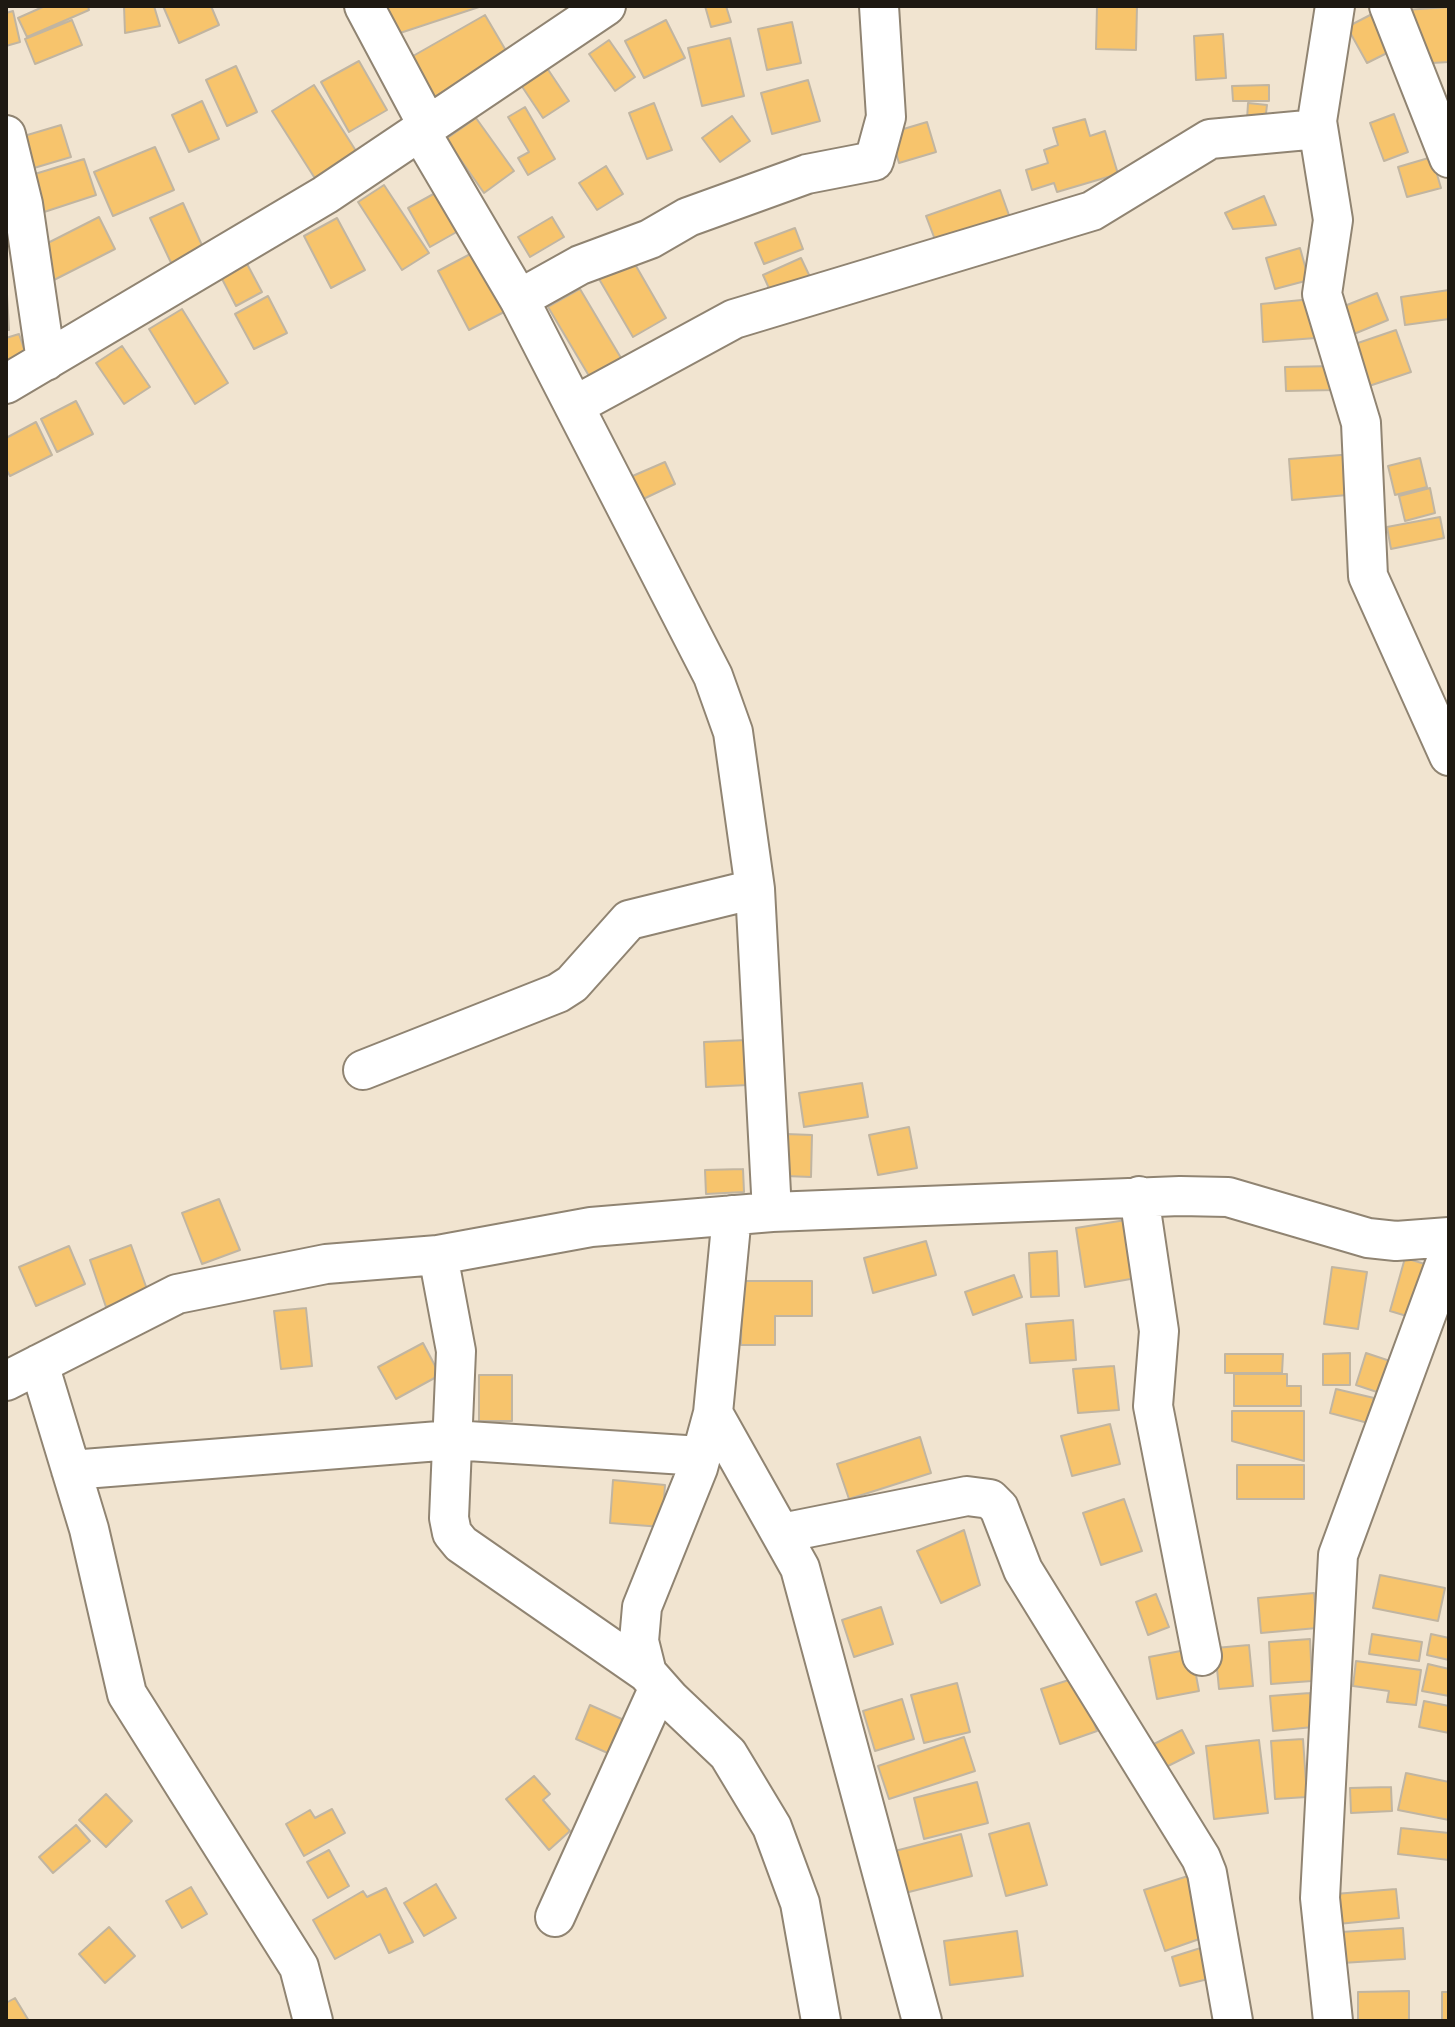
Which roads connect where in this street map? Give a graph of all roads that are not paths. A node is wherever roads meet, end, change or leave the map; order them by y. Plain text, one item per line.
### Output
1 (364, 6) edge
2 (606, 6) edge
3 (879, 6) edge
4 (1335, 6) edge
5 (1389, 6) edge
6 (424, 129) junction
7 (1318, 129) junction
8 (8, 147) edge
9 (1449, 158) edge
10 (519, 299) junction
11 (46, 361) junction
12 (6, 384) edge
13 (574, 406) junction
14 (1449, 756) edge
15 (755, 889) junction
16 (363, 1070) dead end
17 (1139, 1196) junction
18 (772, 1212) junction
19 (732, 1215) junction
20 (1449, 1237) edge
21 (1449, 1253) edge
22 (438, 1255) junction
23 (39, 1364) junction
24 (6, 1381) edge
25 (713, 1413) junction
26 (452, 1440) junction
27 (701, 1456) junction
28 (71, 1470) junction
29 (782, 1533) junction
30 (1202, 1656) dead end
31 (653, 1680) junction
32 (555, 1917) dead end
33 (313, 2021) edge
34 (821, 2021) edge
35 (922, 2021) edge
36 (1233, 2021) edge
37 (1333, 2021) edge

1 - 6 street
2 - 6 street
3 - 10 street
4 - 7 street
5 - 9 street
6 - 10 street
6 - 11 street
7 - 13 street
7 - 14 street
8 - 11 street
10 - 13 street
11 - 12 street
13 - 15 street
15 - 16 street
15 - 18 street
17 - 18 street
17 - 20 street
17 - 30 street
18 - 19 street
19 - 22 street
19 - 25 street
21 - 37 street
22 - 23 street
22 - 26 street
23 - 24 street
23 - 28 street
25 - 27 street
25 - 29 street
26 - 27 street
26 - 28 street
26 - 31 street
27 - 31 street
28 - 33 street
29 - 35 street
29 - 36 street
31 - 32 street
31 - 34 street

